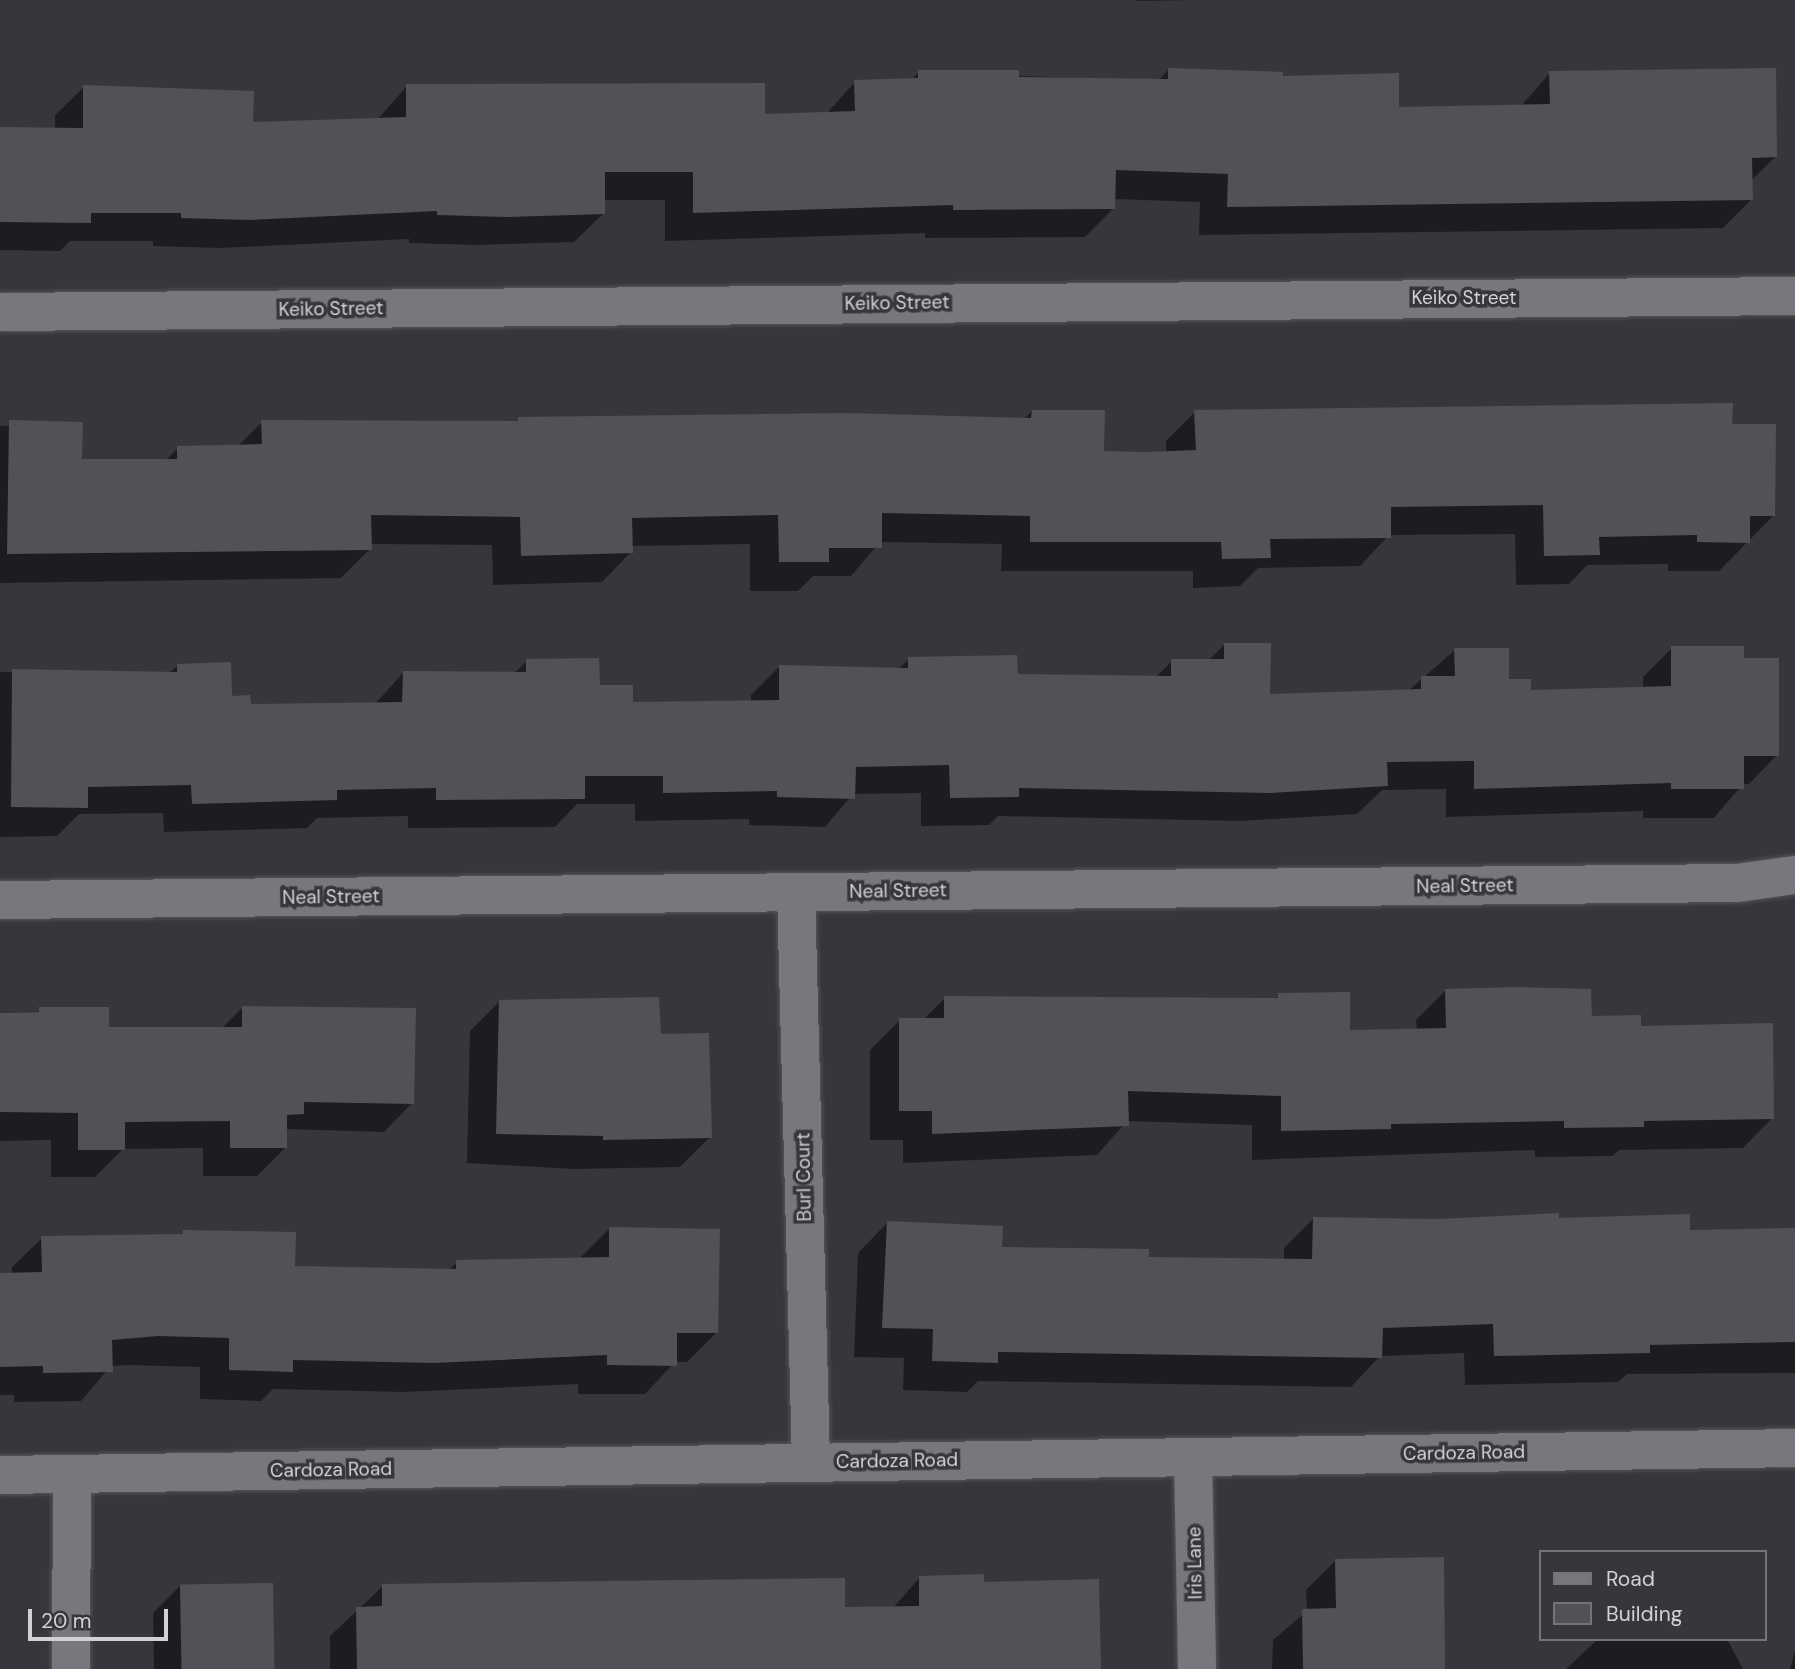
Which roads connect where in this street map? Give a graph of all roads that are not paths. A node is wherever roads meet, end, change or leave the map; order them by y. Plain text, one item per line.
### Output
1 (1795, 296) edge
2 (0, 312) edge
3 (1795, 875) edge
4 (796, 892) junction
5 (0, 900) edge
6 (1795, 1448) edge
7 (1192, 1457) junction
8 (811, 1462) junction
9 (72, 1474) junction
10 (0, 1475) edge
11 (71, 1669) edge
12 (1197, 1669) edge

1 - 2 street, Keiko Street
3 - 4 street, Neal Street
4 - 5 street, Neal Street
4 - 8 street, Burl Court
6 - 7 street, Cardoza Road
7 - 8 street, Cardoza Road
7 - 12 street, Iris Lane
8 - 9 street, Cardoza Road
9 - 10 street, Cardoza Road
9 - 11 street

